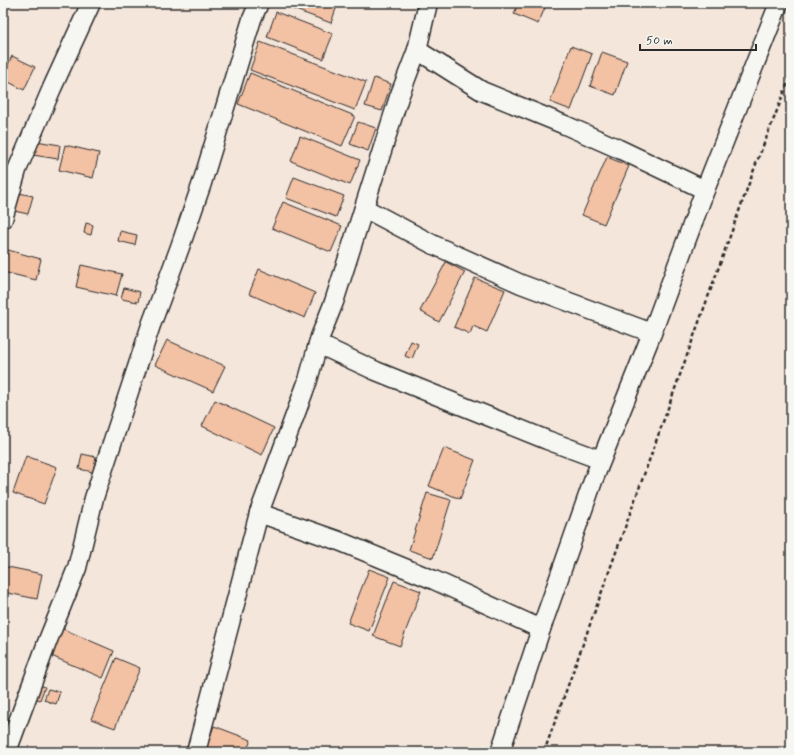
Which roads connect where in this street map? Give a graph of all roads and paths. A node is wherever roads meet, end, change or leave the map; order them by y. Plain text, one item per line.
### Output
1 (91, 3) edge
2 (258, 3) edge
3 (428, 3) edge
4 (779, 3) edge
5 (417, 50) junction
6 (791, 75) edge
7 (705, 190) junction
8 (364, 208) junction
9 (3, 219) edge
10 (652, 333) junction
11 (318, 344) junction
12 (601, 460) junction
13 (259, 513) junction
14 (541, 629) junction
15 (11, 747) edge
16 (196, 752) edge
17 (500, 752) edge
18 (544, 752) edge

1 - 9 street
2 - 15 street
3 - 5 street
4 - 7 street
5 - 7 street
5 - 8 street
6 - 18 path
7 - 10 street
8 - 10 street
8 - 11 street
10 - 12 street
11 - 12 street
11 - 13 street
12 - 14 street
13 - 14 street
13 - 16 street
14 - 17 street

